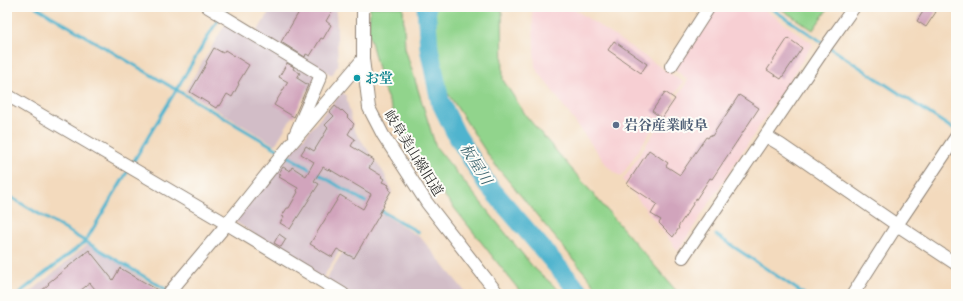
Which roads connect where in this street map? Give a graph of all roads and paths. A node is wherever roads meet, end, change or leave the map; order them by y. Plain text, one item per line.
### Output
1 (363, 7) edge
2 (710, 7) edge
3 (854, 7) edge
4 (218, 12) edge
5 (363, 59) junction
6 (671, 66) dead end
7 (7, 95) edge
8 (766, 136) junction
9 (956, 137) edge
10 (290, 145) junction
11 (227, 224) junction
12 (897, 225) junction
13 (683, 257) dead end
14 (956, 264) edge
15 (168, 294) edge
16 (342, 294) edge
17 (498, 294) edge
18 (853, 294) edge

1 - 5 street, 岐阜美山線旧道
2 - 6 street
3 - 8 street
4 - 10 street
5 - 10 street
5 - 17 street, 岐阜美山線旧道
7 - 11 street
8 - 12 street
8 - 13 street
9 - 12 street
10 - 11 street
11 - 15 street
11 - 16 street
12 - 14 street
12 - 18 street

